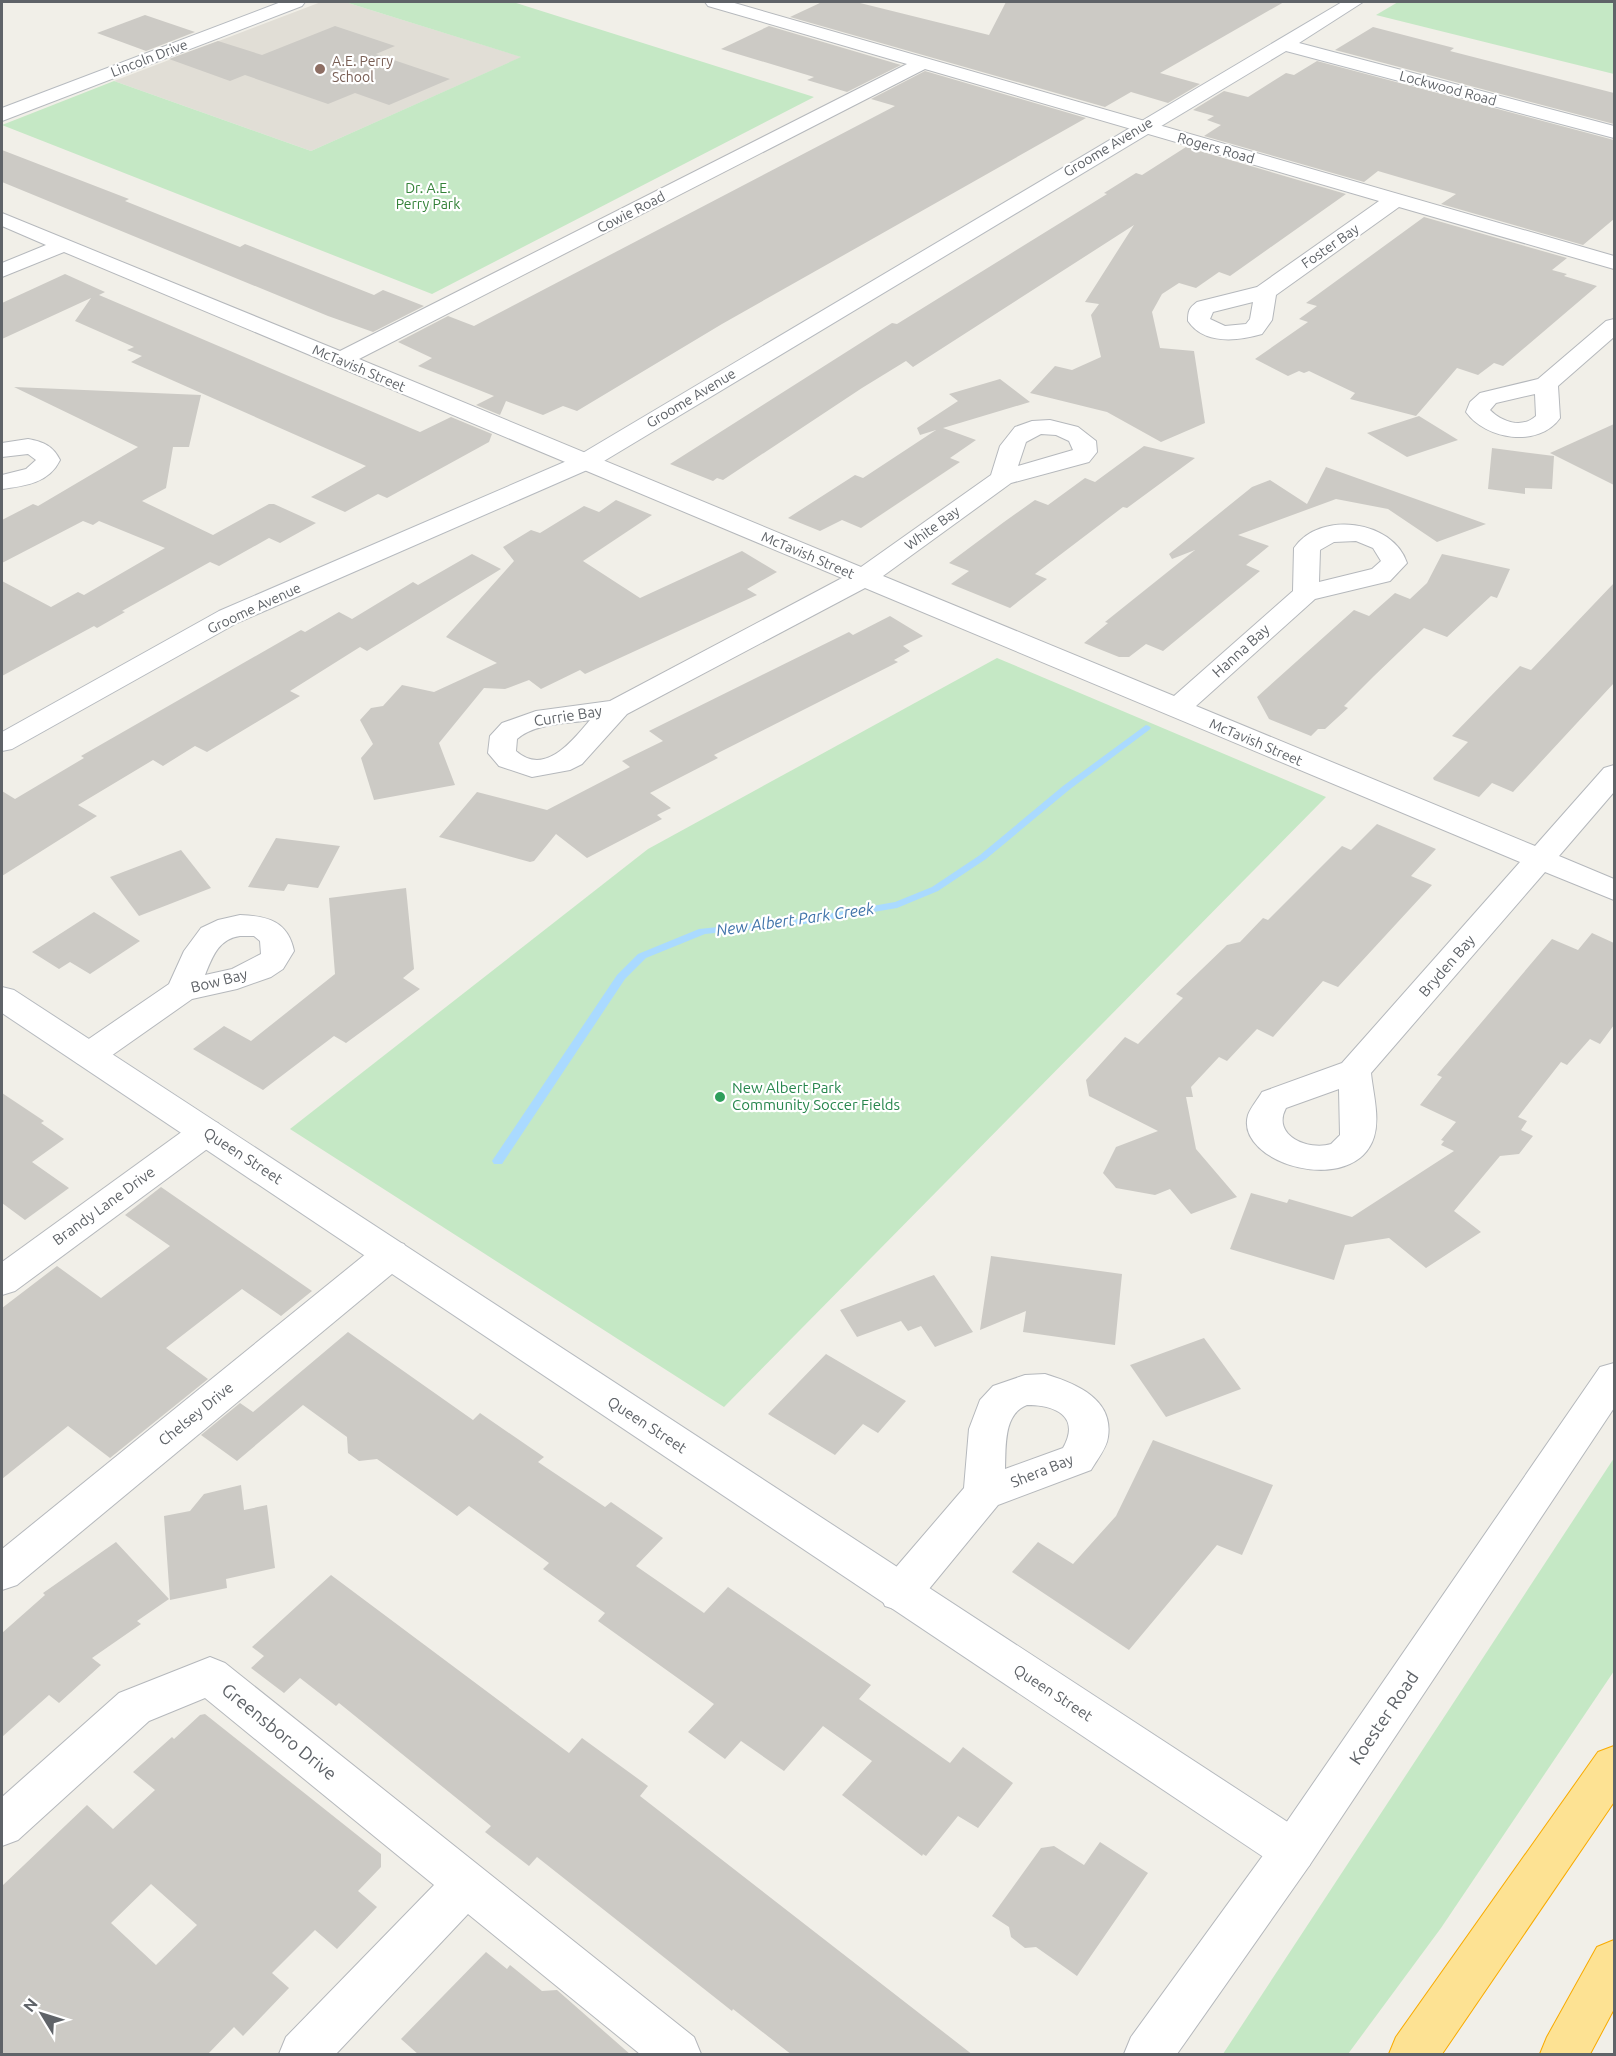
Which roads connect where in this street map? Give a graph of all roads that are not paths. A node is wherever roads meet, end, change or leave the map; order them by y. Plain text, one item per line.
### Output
1 (296, 2) edge
2 (714, 2) edge
3 (1354, 2) edge
4 (1282, 44) junction
5 (923, 63) junction
6 (2, 115) edge
7 (1142, 127) junction
8 (1614, 132) edge
9 (1395, 200) junction
10 (2, 219) edge
11 (63, 245) junction
12 (1614, 263) edge
13 (2, 271) edge
14 (1265, 292) dead end
15 (1614, 326) edge
16 (340, 360) junction
17 (1546, 384) dead end
18 (2, 450) edge
19 (585, 462) junction
20 (1002, 478) dead end
21 (2, 482) edge
22 (863, 578) junction
23 (1306, 594) dead end
24 (617, 708) dead end
25 (1176, 709) junction
26 (2, 743) edge
27 (1614, 774) edge
28 (1539, 860) junction
29 (1614, 890) edge
30 (183, 990) dead end
31 (2, 998) edge
32 (89, 1055) junction
33 (1354, 1071) dead end
34 (206, 1132) junction
35 (391, 1254) junction
36 (2, 1281) edge
37 (1614, 1378) edge
38 (984, 1493) dead end
39 (2, 1573) edge
40 (900, 1593) junction
41 (1614, 1766) edge
42 (2, 1825) edge
43 (1293, 1851) junction
44 (467, 1882) junction
45 (1614, 1963) edge
46 (303, 2055) edge
47 (677, 2055) edge
48 (1148, 2055) edge
49 (1413, 2055) edge
50 (1564, 2055) edge

1 - 6 street, Lincoln Drive
2 - 5 street, Rogers Road
3 - 4 street, Groome Avenue
4 - 7 street, Groome Avenue
4 - 8 street, Lockwood Road
5 - 7 street, Rogers Road
5 - 16 street, Cowie Road
7 - 9 street, Rogers Road
7 - 19 street, Groome Avenue
9 - 12 street, Rogers Road
9 - 14 street, Foster Bay
10 - 11 street, McTavish Street
11 - 13 street
11 - 16 street, McTavish Street
15 - 17 street
16 - 19 street, McTavish Street
18 - 21 street
19 - 22 street, McTavish Street
19 - 26 street, Groome Avenue
20 - 22 street, White Bay
22 - 24 street, Currie Bay
22 - 25 street, McTavish Street
23 - 25 street, Hanna Bay
25 - 28 street, McTavish Street
27 - 28 street
28 - 29 street, McTavish Street
28 - 33 street, Bryden Bay
30 - 32 street, Bow Bay
31 - 32 street, Queen Street
32 - 34 street, Queen Street
34 - 35 street, Queen Street
34 - 36 street, Brandy Lane Drive
35 - 39 street, Chelsey Drive
35 - 40 street, Queen Street
37 - 43 street, Koester Road
38 - 40 street
40 - 43 street, Queen Street
41 - 49 highway
42 - 44 street, Greensboro Drive
43 - 48 street, Koester Road
44 - 46 street
44 - 47 street, Greensboro Drive
45 - 50 highway

